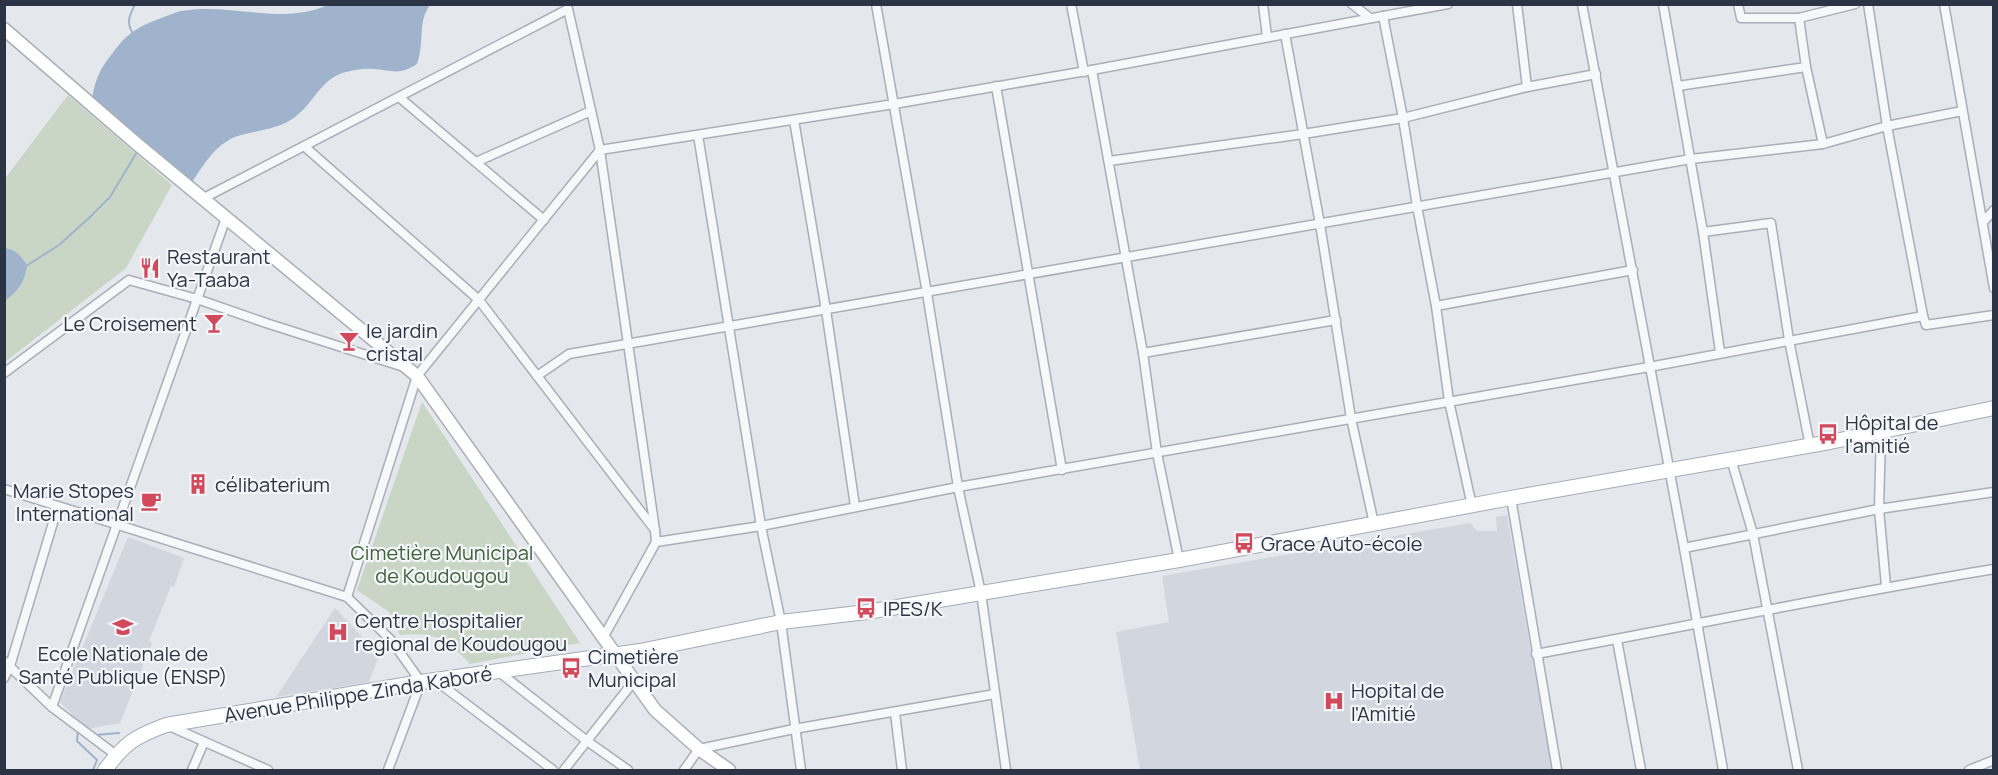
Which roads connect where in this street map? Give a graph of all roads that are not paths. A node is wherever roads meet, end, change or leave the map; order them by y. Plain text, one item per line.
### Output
1 (876, 4) edge
2 (1071, 4) edge
3 (1263, 4) edge
4 (1352, 4) edge
5 (1449, 4) edge
6 (1517, 4) edge
7 (1582, 4) edge
8 (1663, 4) edge
9 (1738, 4) edge
10 (1855, 4) edge
11 (1868, 4) edge
12 (1944, 4) edge
13 (1383, 16) junction
14 (1370, 18) junction
15 (1799, 18) junction
16 (4, 29) edge
17 (1285, 34) junction
18 (1268, 37) junction
19 (1806, 67) junction
20 (1088, 71) junction
21 (1596, 74) junction
22 (996, 86) junction
23 (1678, 86) junction
24 (1527, 87) junction
25 (399, 97) junction
26 (894, 105) junction
27 (591, 111) junction
28 (1962, 111) junction
29 (1403, 118) junction
30 (794, 120) junction
31 (1887, 126) junction
32 (1303, 134) junction
33 (698, 135) junction
34 (1823, 144) junction
35 (304, 146) junction
36 (600, 150) junction
37 (1691, 159) junction
38 (1109, 161) junction
39 (476, 162) junction
40 (1614, 172) junction
41 (202, 199) junction
42 (1417, 206) junction
43 (1994, 210) edge
44 (226, 218) junction
45 (544, 220) junction
46 (1983, 222) junction
47 (1320, 224) junction
48 (1703, 232) junction
49 (1126, 258) junction
50 (1633, 270) junction
51 (1028, 276) junction
52 (1994, 288) edge
53 (927, 293) junction
54 (197, 299) junction
55 (479, 300) junction
56 (1436, 306) junction
57 (826, 310) junction
58 (1994, 315) edge
59 (1923, 316) junction
60 (1336, 320) junction
61 (729, 327) junction
62 (1789, 340) junction
63 (628, 345) junction
64 (1720, 352) junction
65 (1143, 353) junction
66 (1649, 367) junction
67 (412, 372) junction
68 (4, 373) edge
69 (537, 376) junction
70 (1449, 401) junction
71 (1994, 408) edge
72 (1351, 418) junction
73 (1881, 432) junction
74 (1810, 446) junction
75 (1157, 453) junction
76 (1731, 459) junction
77 (1062, 470) junction
78 (1670, 471) junction
79 (958, 487) junction
80 (4, 489) edge
81 (1994, 492) edge
82 (1511, 498) junction
83 (58, 506) junction
84 (1472, 506) junction
85 (855, 507) junction
86 (1879, 509) junction
87 (1374, 524) junction
88 (117, 525) junction
89 (761, 526) junction
90 (655, 530) junction
91 (1753, 534) junction
92 (656, 542) junction
93 (1684, 548) junction
94 (1179, 561) junction
95 (1994, 568) edge
96 (1886, 586) junction
97 (981, 593) junction
98 (347, 597) junction
99 (1768, 610) junction
100 (781, 622) junction
101 (1697, 625) junction
102 (603, 638) junction
103 (1617, 640) junction
104 (1536, 654) junction
105 (615, 655) junction
106 (7, 663) edge
107 (498, 671) junction
108 (4, 678) edge
109 (428, 681) junction
110 (634, 681) junction
111 (995, 694) junction
112 (52, 707) junction
113 (895, 712) junction
114 (166, 725) junction
115 (794, 729) junction
116 (586, 741) junction
117 (204, 742) junction
118 (699, 749) junction
119 (1994, 760) edge
120 (111, 764) edge
121 (192, 771) edge
122 (268, 771) edge
123 (388, 771) edge
124 (553, 771) edge
125 (564, 771) edge
126 (628, 771) edge
127 (684, 771) edge
128 (729, 771) edge
129 (801, 771) edge
130 (902, 771) edge
131 (1006, 771) edge
132 (1557, 771) edge
133 (1641, 771) edge
134 (1723, 771) edge
135 (1798, 771) edge
136 (1969, 771) edge

1 - 26 street
2 - 20 street
3 - 18 street
4 - 14 street
5 - 13 street
6 - 24 street
7 - 21 street
8 - 23 street
9 - 15 street
10 - 15 street
11 - 31 street
12 - 28 street
13 - 14 street
13 - 29 street
14 - 17 street
15 - 19 street
16 - 41 street
17 - 18 street
17 - 32 street
18 - 20 street
19 - 23 street
19 - 34 street
20 - 22 street
20 - 38 street
21 - 24 street
21 - 40 street
22 - 26 street
22 - 51 street
23 - 37 street
24 - 29 street
25 - 27 street
25 - 35 street
25 - 39 street
26 - 30 street
26 - 53 street
27 - 36 street
27 - 39 street
28 - 31 street
28 - 46 street
29 - 32 street
29 - 42 street
30 - 33 street
30 - 57 street
31 - 34 street
31 - 59 street
32 - 38 street
32 - 47 street
33 - 36 street
33 - 61 street
34 - 37 street
35 - 41 street
35 - 55 street
36 - 45 street
36 - 63 street
37 - 40 street
37 - 48 street
38 - 49 street
39 - 45 street
40 - 42 street
40 - 50 street
41 - 44 street
42 - 47 street
42 - 56 street
43 - 46 street
44 - 54 street
44 - 67 street
45 - 55 street
46 - 52 street
47 - 49 street
47 - 60 street
48 - 62 street
48 - 64 street
49 - 51 street
49 - 65 street
50 - 56 street
50 - 66 street
51 - 53 street
51 - 77 street
53 - 57 street
53 - 79 street
54 - 67 street
54 - 68 street
54 - 88 street
55 - 67 street
55 - 69 street
56 - 70 street
57 - 61 street
57 - 85 street
58 - 59 street
59 - 62 street
60 - 65 street
60 - 72 street
61 - 63 street
61 - 89 street
62 - 64 street
62 - 74 street
63 - 69 street
63 - 90 street
64 - 66 street
65 - 75 street
66 - 70 street
66 - 78 street
67 - 98 street
67 - 102 street
69 - 90 street
70 - 72 street
70 - 84 street
71 - 73 main road, Avenue Philippe Zinda Kaboré
72 - 75 street
72 - 87 street
73 - 74 main road, Avenue Philippe Zinda Kaboré
73 - 86 street
74 - 76 main road, Avenue Philippe Zinda Kaboré
75 - 77 street
75 - 94 street
76 - 78 main road, Avenue Philippe Zinda Kaboré
76 - 91 street
77 - 79 street
78 - 82 main road, Avenue Philippe Zinda Kaboré
78 - 93 street
79 - 85 street
79 - 97 street
80 - 83 street
81 - 86 street
82 - 84 main road, Avenue Philippe Zinda Kaboré
82 - 104 street
83 - 88 street
83 - 106 street
84 - 87 main road, Avenue Philippe Zinda Kaboré
85 - 89 street
86 - 91 street
86 - 96 street
87 - 94 main road, Avenue Philippe Zinda Kaboré
88 - 98 street
88 - 112 street
89 - 92 street
89 - 100 street
90 - 92 street
91 - 93 street
91 - 99 street
92 - 102 street
93 - 101 street
94 - 97 main road, Avenue Philippe Zinda Kaboré
95 - 96 street
96 - 99 street
97 - 100 main road, Avenue Philippe Zinda Kaboré
97 - 111 street
98 - 109 street
99 - 101 street
99 - 135 street
100 - 105 main road, Avenue Philippe Zinda Kaboré
100 - 115 street
101 - 103 street
101 - 134 street
102 - 105 street
103 - 104 street
103 - 133 street
104 - 132 street
105 - 107 main road, Avenue Philippe Zinda Kaboré
105 - 110 street
106 - 108 street
106 - 112 street
107 - 109 main road, Avenue Philippe Zinda Kaboré
107 - 116 street
109 - 114 main road, Avenue Philippe Zinda Kaboré
109 - 123 street
109 - 124 street
110 - 116 street
110 - 118 street
111 - 113 street
111 - 131 street
112 - 120 street
113 - 115 street
113 - 130 street
114 - 117 street
114 - 120 main road, Avenue Philippe Zinda Kaboré
115 - 118 street
115 - 129 street
116 - 125 street
116 - 126 street
117 - 121 street
117 - 122 street
118 - 127 street
118 - 128 street
119 - 136 street

